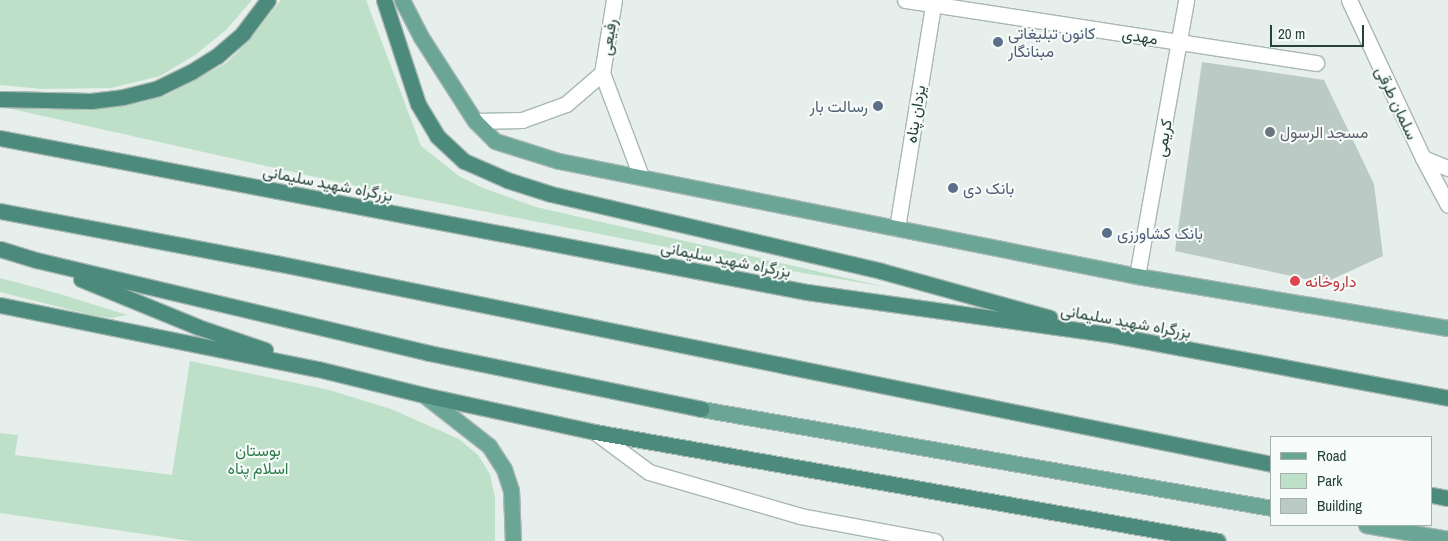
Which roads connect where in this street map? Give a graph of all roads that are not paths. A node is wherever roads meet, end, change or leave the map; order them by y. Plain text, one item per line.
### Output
1 (268, 0) edge
2 (384, 0) edge
3 (402, 0) edge
4 (614, 0) edge
5 (905, 0) edge
6 (1186, 0) edge
7 (1349, 0) edge
8 (934, 2) edge
9 (1180, 42) junction
10 (1316, 63) dead end
11 (602, 73) junction
12 (0, 100) edge
13 (475, 121) junction
14 (0, 138) edge
15 (1423, 158) junction
16 (1448, 168) edge
17 (641, 176) junction
18 (1448, 206) edge
19 (0, 212) edge
20 (897, 228) junction
21 (0, 249) edge
22 (36, 260) junction
23 (1137, 276) junction
24 (0, 305) edge
25 (1448, 328) edge
26 (1107, 334) junction
27 (318, 369) junction
28 (424, 395) junction
29 (1448, 398) edge
30 (701, 409) joint
31 (595, 432) junction
32 (1270, 464) edge
33 (1433, 495) edge
34 (1448, 498) edge
35 (1270, 508) edge
36 (1372, 526) edge
37 (1448, 539) edge
38 (513, 541) edge
39 (935, 541) edge
40 (1218, 541) edge

1 - 12 highway
2 - 26 highway
3 - 13 main road
4 - 11 street, رفیعی
5 - 8 street, مهدی
6 - 9 street, کریمی
7 - 15 street, سلمان طرقی
8 - 9 street, مهدی
8 - 20 street, یزدان پناه
9 - 10 street, مهدی
9 - 23 street, کریمی
11 - 13 street
11 - 17 street
13 - 17 main road
14 - 26 highway, بزرگراه شهید سلیمانی
15 - 16 street
15 - 18 street, سلمان طرقی
17 - 20 main road
19 - 32 highway
20 - 23 main road
21 - 22 highway
22 - 27 highway
22 - 30 highway
23 - 25 main road
24 - 27 highway
26 - 29 highway, بزرگراه شهید سلیمانی
27 - 28 highway
28 - 31 highway
28 - 38 main road
30 - 35 main road
31 - 39 street
31 - 40 highway
33 - 34 highway
36 - 37 main road

